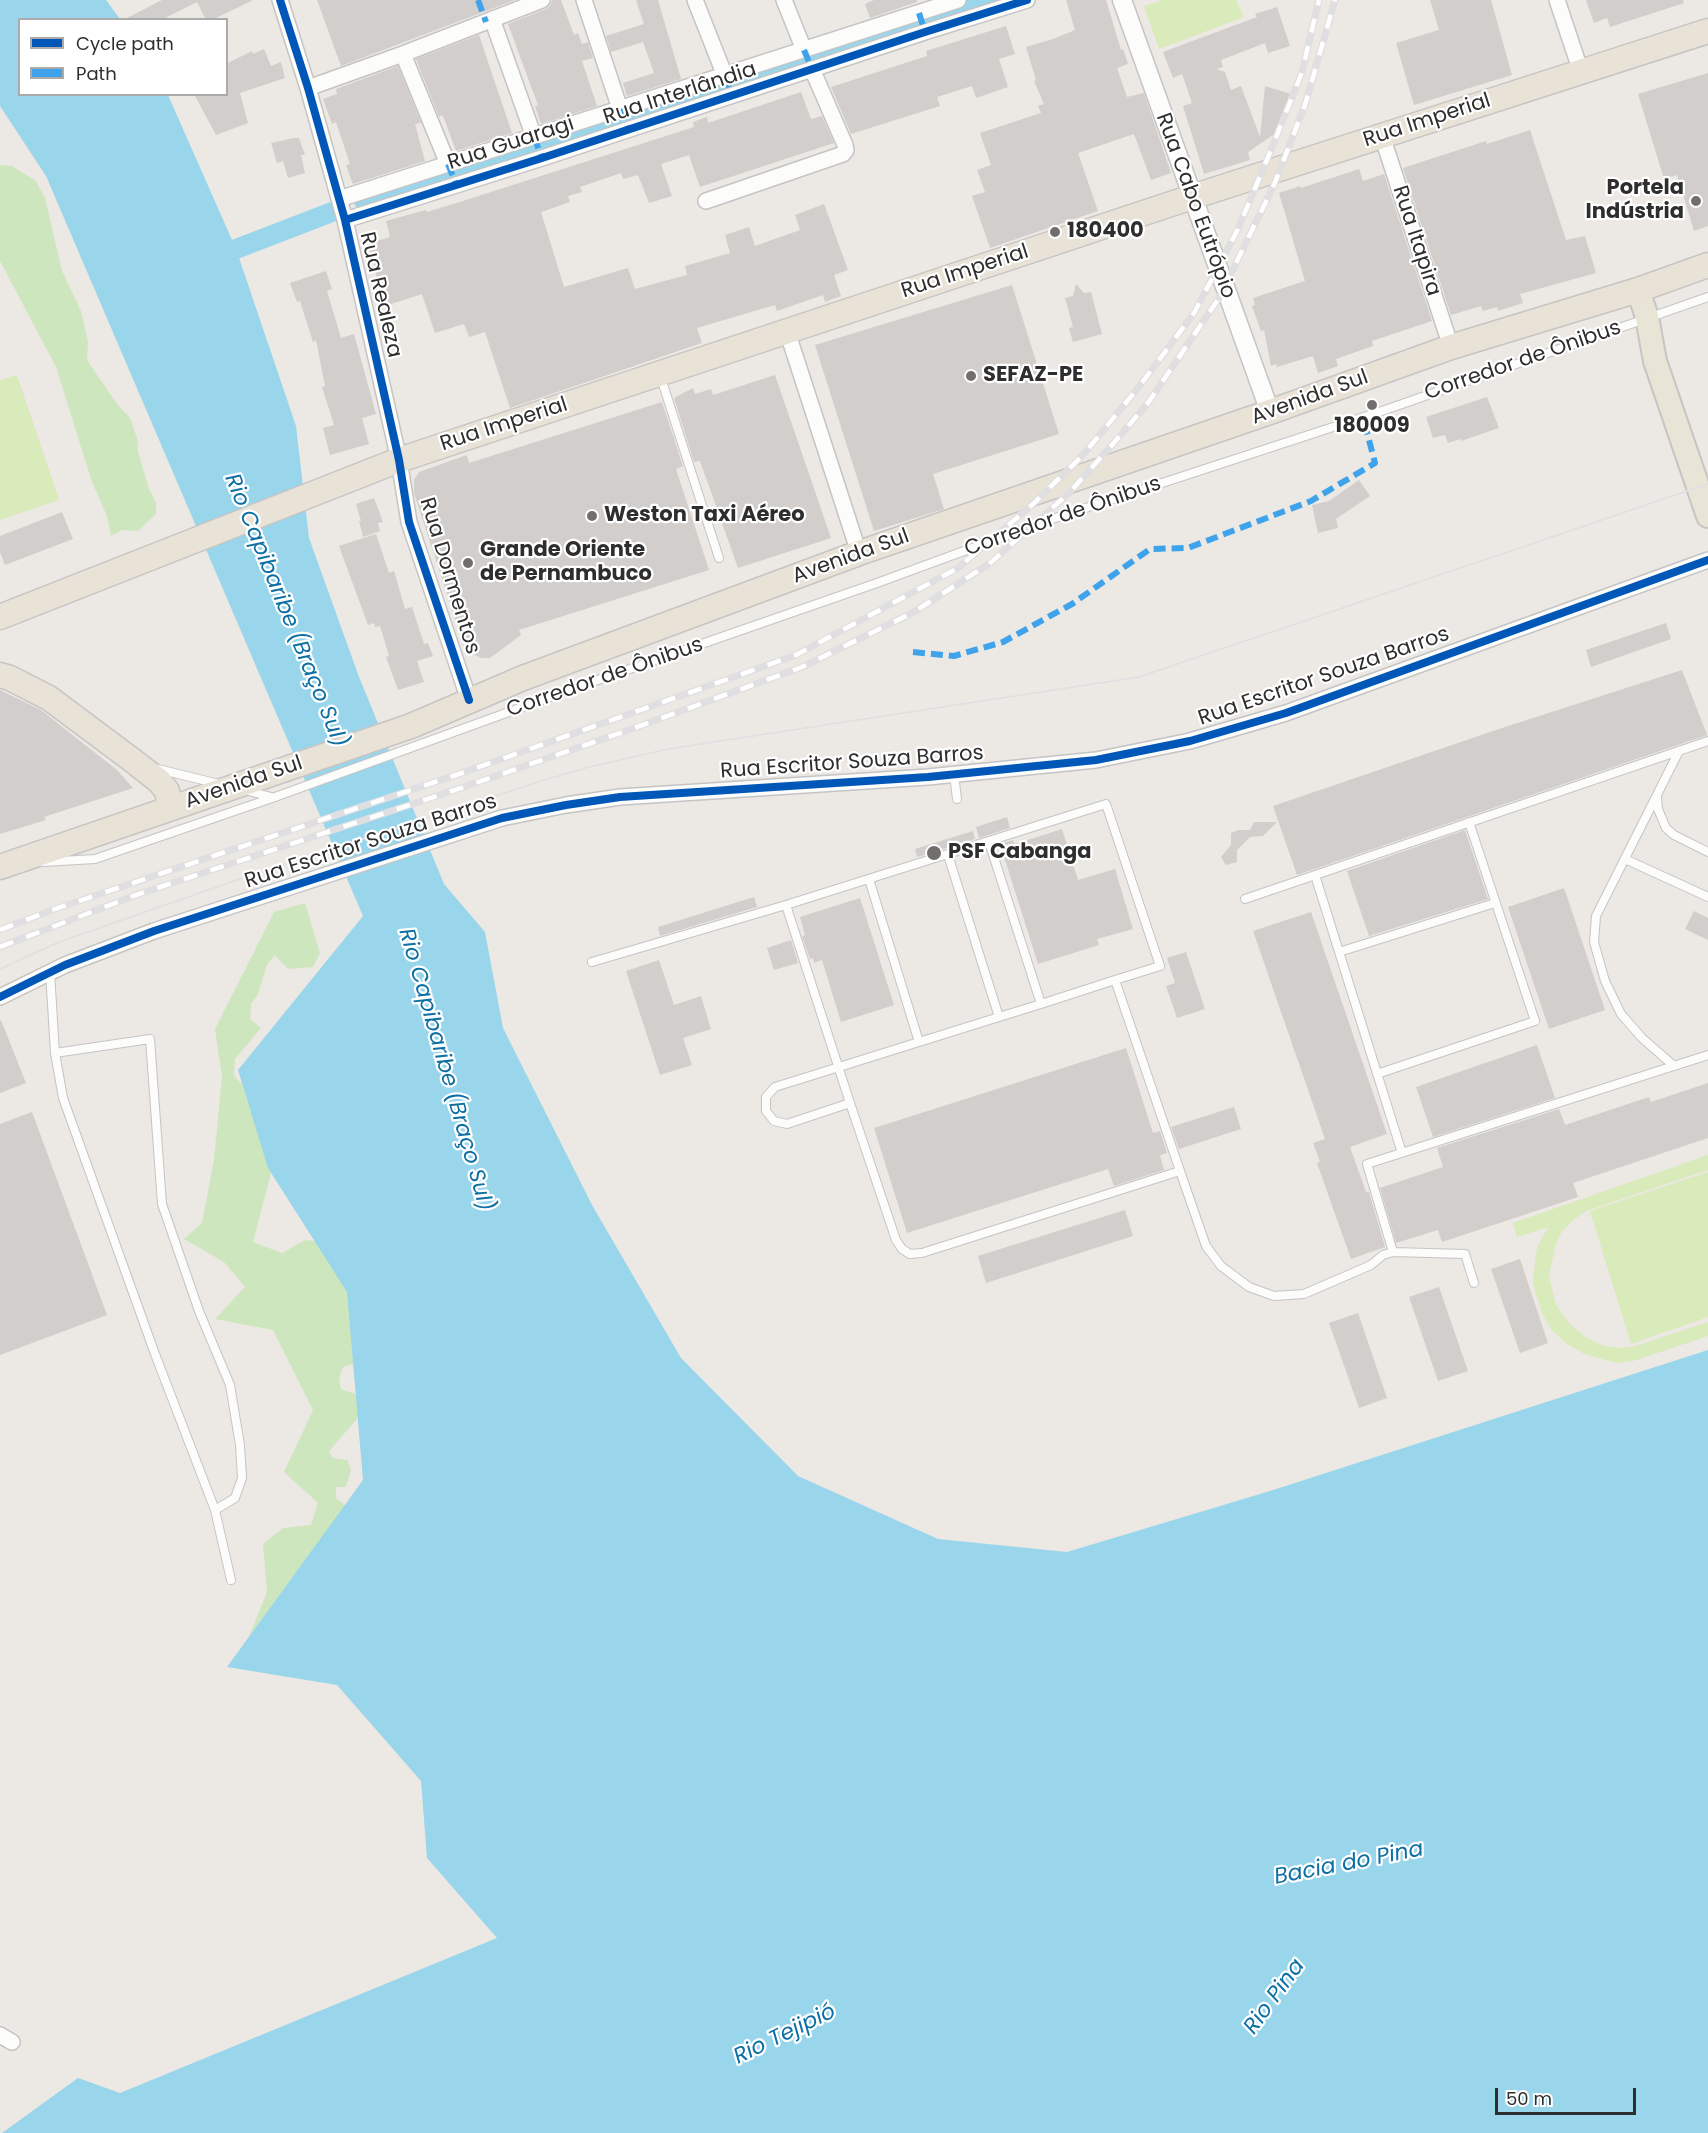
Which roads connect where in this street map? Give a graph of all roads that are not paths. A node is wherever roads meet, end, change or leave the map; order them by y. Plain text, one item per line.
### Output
1 (280, 0) edge
2 (542, 0) edge
3 (584, 0) edge
4 (695, 0) edge
5 (784, 0) edge
6 (958, 0) edge
7 (1027, 0) edge
8 (1122, 0) edge
9 (1557, 0) edge
10 (916, 6) edge
11 (492, 19) junction
12 (1708, 31) edge
13 (804, 51) junction
14 (404, 54) junction
15 (812, 69) junction
16 (1581, 72) junction
17 (725, 76) junction
18 (308, 88) junction
19 (620, 109) junction
20 (1382, 136) junction
21 (534, 137) junction
22 (448, 164) junction
23 (1192, 197) junction
24 (339, 199) junction
25 (706, 201) dead end
26 (345, 220) junction
27 (1708, 266) edge
28 (1638, 290) junction
29 (1708, 297) edge
30 (1647, 317) junction
31 (786, 331) junction
32 (1451, 347) junction
33 (659, 374) junction
34 (1270, 412) junction
35 (399, 460) junction
36 (1708, 484) edge
37 (1708, 516) edge
38 (859, 553) junction
39 (719, 558) dead end
40 (1708, 560) edge
41 (0, 617) edge
42 (0, 675) edge
43 (469, 700) junction
44 (416, 734) junction
45 (1708, 741) edge
46 (1679, 750) junction
47 (132, 760) junction
48 (954, 774) junction
49 (234, 787) junction
50 (273, 789) junction
51 (1656, 796) junction
52 (957, 799) dead end
53 (166, 810) junction
54 (1469, 822) junction
55 (989, 842) junction
56 (1708, 852) edge
57 (948, 855) junction
58 (1625, 859) junction
59 (3, 866) edge
60 (1315, 875) junction
61 (869, 879) junction
62 (1708, 897) edge
63 (1245, 899) dead end
64 (1495, 903) junction
65 (786, 905) junction
66 (1339, 952) junction
67 (592, 962) dead end
68 (50, 972) junction
69 (1115, 980) junction
70 (0, 997) edge
71 (1041, 1004) junction
72 (999, 1017) junction
73 (919, 1042) junction
74 (55, 1053) junction
75 (1708, 1055) edge
76 (1674, 1066) junction
77 (838, 1068) junction
78 (1377, 1074) junction
79 (850, 1103) junction
80 (1402, 1153) junction
81 (1180, 1171) junction
82 (1393, 1252) junction
83 (1474, 1283) dead end
84 (215, 1510) junction
85 (231, 1580) dead end

1 - 18 street, Rua Realeza
2 - 11 street
3 - 19 street
4 - 17 street
5 - 13 street
6 - 10 street, Rua Guaragi
7 - 15 street, Rua Interlândia
8 - 23 street, Rua Cabo Eutrópio
9 - 16 street
10 - 13 street, Rua Guaragi
11 - 14 street
11 - 21 street
12 - 16 highway, Rua Imperial
13 - 17 street, Rua Guaragi
14 - 18 street
14 - 22 street
15 - 25 street
15 - 26 street, Rua Interlândia
16 - 20 highway, Rua Imperial
17 - 19 street, Rua Guaragi
18 - 24 street, Rua Realeza
19 - 21 street, Rua Guaragi
20 - 23 highway, Rua Imperial
20 - 32 street, Rua Itapira
21 - 22 street, Rua Guaragi
22 - 24 street, Rua Guaragi
23 - 31 highway, Rua Imperial
23 - 34 street, Rua Cabo Eutrópio
24 - 26 street, Rua Realeza
26 - 35 street, Rua Realeza
27 - 28 highway, Avenida Sul
28 - 30 main road
28 - 32 highway, Avenida Sul
29 - 30 lane, Corredor de Ônibus
30 - 36 main road
30 - 37 main road
30 - 44 lane, Corredor de Ônibus
31 - 33 highway, Rua Imperial
31 - 38 street
32 - 34 highway, Avenida Sul
33 - 35 highway, Rua Imperial
33 - 39 lane
34 - 38 highway, Avenida Sul
35 - 41 highway, Rua Imperial
35 - 43 street, Rua Dormentos
38 - 43 highway, Avenida Sul
40 - 48 street, Rua Escritor Souza Barros
42 - 47 highway
43 - 44 highway, Avenida Sul
44 - 50 highway, Avenida Sul
45 - 46 lane
46 - 51 lane
46 - 54 lane
47 - 49 lane
47 - 53 highway
48 - 52 lane
48 - 68 street, Rua Escritor Souza Barros
49 - 50 highway, Avenida Sul
49 - 53 highway, Avenida Sul
50 - 59 lane
51 - 56 lane
51 - 58 lane
53 - 59 highway, Avenida Sul
54 - 60 lane
54 - 64 lane
55 - 57 lane
55 - 69 lane
55 - 71 lane
57 - 61 lane
57 - 72 lane
58 - 62 lane
58 - 76 lane
60 - 63 lane
60 - 66 lane
61 - 65 lane
61 - 73 lane
64 - 66 lane
64 - 78 lane
65 - 67 lane
65 - 77 lane
66 - 78 lane
68 - 70 street, Rua Escritor Souza Barros
68 - 74 lane
69 - 71 lane
69 - 81 lane
71 - 72 lane
72 - 73 lane
73 - 77 lane
74 - 84 lane
74 - 84 lane
75 - 76 lane
76 - 80 lane
77 - 79 lane
77 - 79 lane
78 - 80 lane
79 - 81 lane
80 - 82 lane
81 - 82 lane
82 - 83 lane
84 - 85 lane

